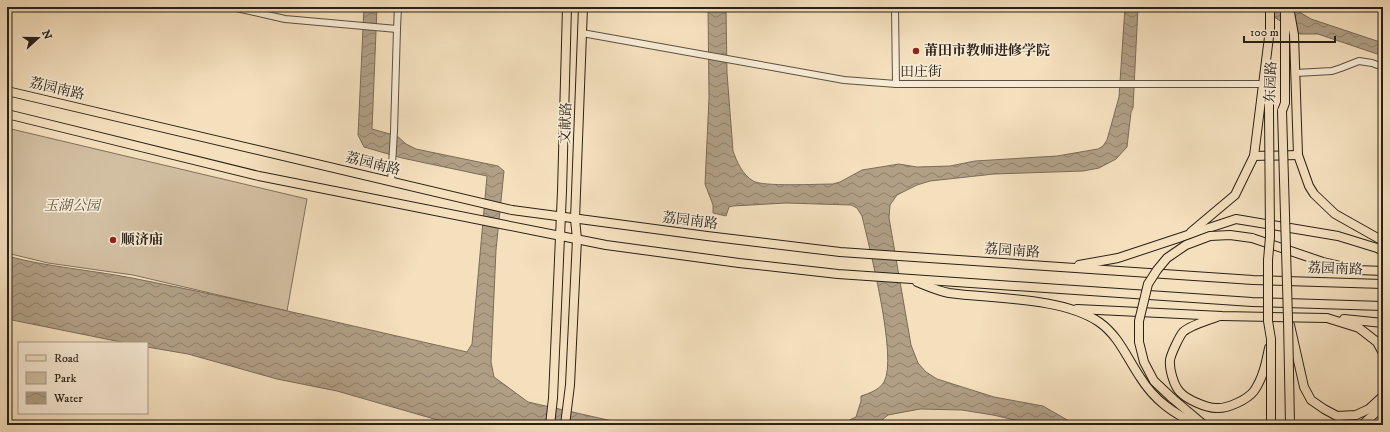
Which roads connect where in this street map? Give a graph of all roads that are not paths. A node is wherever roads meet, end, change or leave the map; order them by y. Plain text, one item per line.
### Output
1 (232, 7) edge
2 (398, 7) edge
3 (568, 7) edge
4 (583, 7) edge
5 (895, 7) edge
6 (1270, 7) edge
7 (1285, 7) edge
8 (1289, 7) edge
9 (248, 9) edge
10 (395, 29) junction
11 (1270, 29) junction
12 (582, 33) junction
13 (1383, 66) edge
14 (1296, 73) junction
15 (896, 84) junction
16 (1264, 84) junction
17 (7, 91) edge
18 (7, 114) edge
19 (1298, 155) junction
20 (1254, 156) junction
21 (391, 182) junction
22 (560, 217) junction
23 (575, 219) junction
24 (1186, 235) junction
25 (559, 236) junction
26 (577, 239) junction
27 (1383, 241) edge
28 (1383, 251) edge
29 (1067, 268) junction
30 (1383, 271) edge
31 (905, 278) junction
32 (1383, 284) edge
33 (1383, 306) edge
34 (1070, 309) junction
35 (1222, 316) junction
36 (1327, 318) junction
37 (1288, 319) junction
38 (1383, 323) edge
39 (1271, 339) junction
40 (1383, 353) edge
41 (1383, 396) edge
42 (1383, 406) edge
43 (550, 425) edge
44 (565, 425) edge
45 (1198, 425) edge
46 (1204, 425) edge
47 (1271, 425) edge
48 (1290, 425) edge
49 (1362, 425) edge

1 - 9 street
2 - 10 street
3 - 22 main road
4 - 12 main road, 文献路
5 - 15 street
6 - 11 main road, 东园路
7 - 37 main road, 东园路, bridge
8 - 14 main road
9 - 10 street
10 - 21 street
11 - 16 main road
11 - 39 main road, 东园路, bridge
12 - 15 street, 田庄街
12 - 23 main road, 文献路
13 - 14 street
14 - 19 main road
15 - 16 street, 田庄街
16 - 20 main road
17 - 21 main road, 荔园南路
18 - 25 main road
19 - 20 main road
19 - 27 main road
20 - 24 main road
21 - 22 main road, 荔园南路
22 - 23 main road, 荔园南路
22 - 25 main road
23 - 26 main road, 文献路
23 - 29 main road, 荔园南路
24 - 28 main road
24 - 29 main road
25 - 26 main road
25 - 43 main road
26 - 31 main road
26 - 44 main road, 文献路
29 - 32 main road, 荔园南路
30 - 46 main road, bridge
31 - 33 main road
31 - 34 main road
34 - 35 main road
34 - 45 main road
35 - 36 main road
35 - 39 main road, bridge
36 - 38 main road
36 - 40 main road
37 - 41 main road, bridge
37 - 48 main road, bridge
39 - 47 main road, bridge
42 - 49 main road

